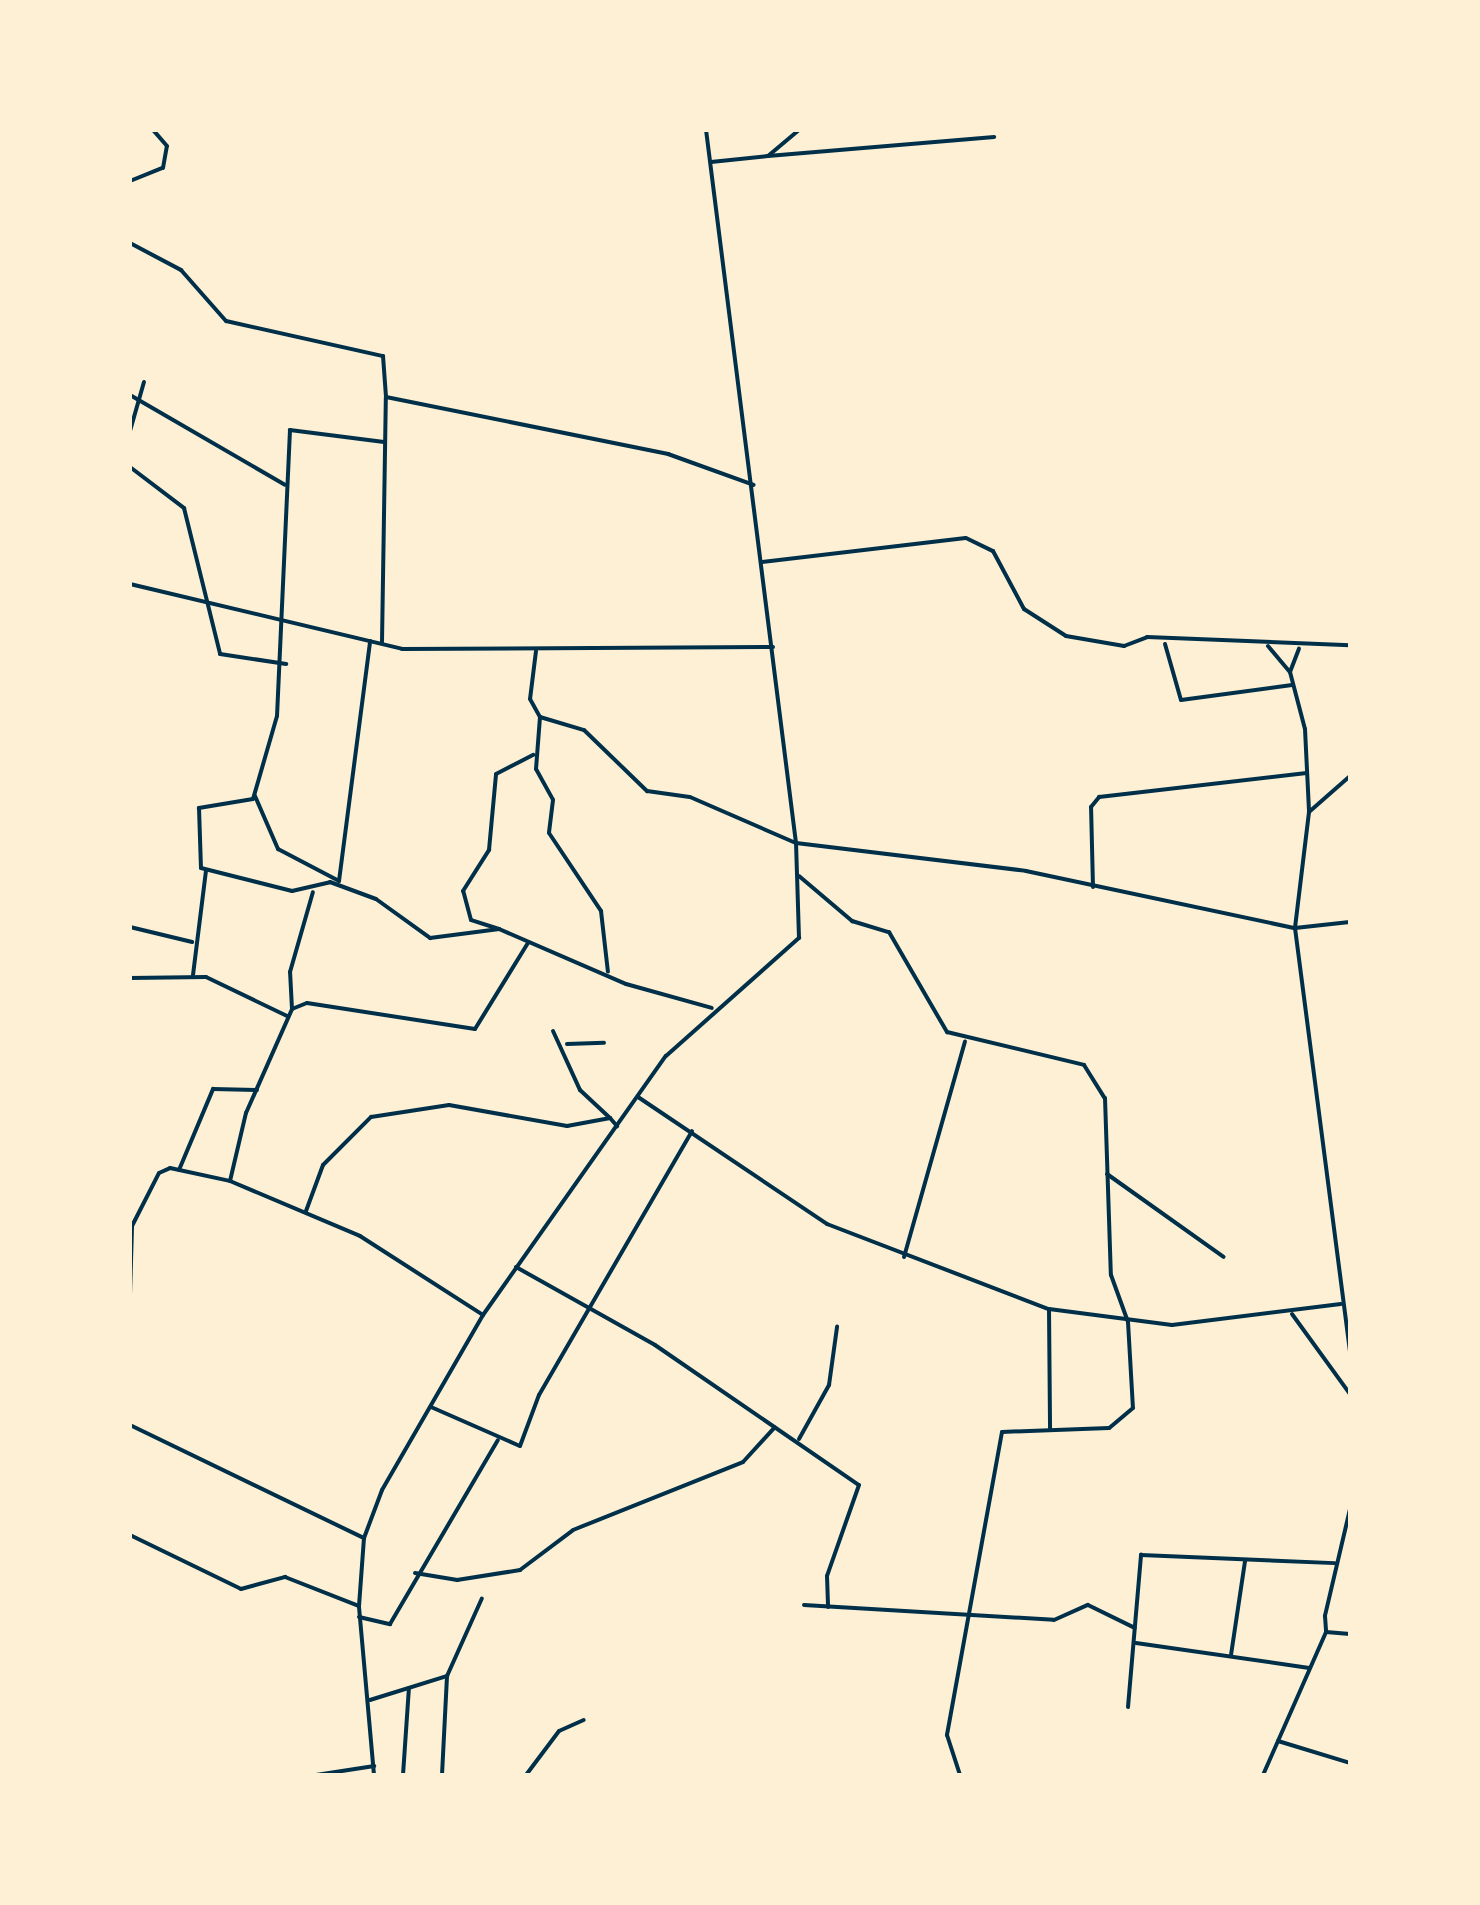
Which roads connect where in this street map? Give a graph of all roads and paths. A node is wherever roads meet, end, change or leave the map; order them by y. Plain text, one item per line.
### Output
1 (152, 130) edge
2 (706, 130) edge
3 (798, 130) edge
4 (994, 137) dead end
5 (768, 156) junction
6 (711, 162) junction
7 (130, 180) edge
8 (130, 243) edge
9 (144, 382) dead end
10 (130, 395) edge
11 (386, 397) junction
12 (138, 400) junction
13 (130, 431) edge
14 (384, 442) junction
15 (130, 467) edge
16 (754, 485) junction
17 (286, 486) junction
18 (762, 562) junction
19 (130, 584) edge
20 (209, 606) junction
21 (287, 623) junction
22 (370, 642) junction
23 (382, 644) junction
24 (1165, 644) junction
25 (1350, 645) edge
26 (773, 646) junction
27 (1268, 646) junction
28 (1299, 648) junction
29 (536, 652) junction
30 (286, 664) junction
31 (1290, 672) junction
32 (1292, 685) junction
33 (540, 717) junction
34 (534, 753) junction
35 (1306, 773) junction
36 (1350, 776) edge
37 (255, 796) junction
38 (1309, 812) junction
39 (796, 843) junction
40 (206, 871) junction
41 (799, 876) junction
42 (330, 882) junction
43 (1093, 886) junction
44 (313, 892) junction
45 (1350, 922) edge
46 (130, 927) edge
47 (1295, 928) junction
48 (499, 929) junction
49 (528, 941) junction
50 (192, 942) junction
51 (608, 972) junction
52 (192, 975) junction
53 (130, 978) edge
54 (292, 1008) junction
55 (712, 1008) junction
56 (287, 1016) junction
57 (554, 1031) dead end
58 (965, 1042) junction
59 (604, 1043) dead end
60 (567, 1044) junction
61 (257, 1090) junction
62 (638, 1097) junction
63 (610, 1118) junction
64 (617, 1126) junction
65 (692, 1132) junction
66 (179, 1170) junction
67 (1107, 1174) junction
68 (230, 1181) junction
69 (306, 1211) junction
70 (131, 1226) edge
71 (904, 1257) junction
72 (1224, 1257) dead end
73 (516, 1267) junction
74 (130, 1294) edge
75 (1343, 1303) junction
76 (1049, 1309) junction
77 (586, 1312) junction
78 (1292, 1314) junction
79 (483, 1316) junction
80 (1128, 1322) junction
81 (837, 1327) dead end
82 (1350, 1354) edge
83 (1350, 1394) edge
84 (431, 1407) junction
85 (130, 1425) edge
86 (775, 1427) junction
87 (1050, 1429) junction
88 (498, 1440) junction
89 (798, 1440) junction
90 (1350, 1509) edge
91 (130, 1535) edge
92 (364, 1538) junction
93 (1245, 1561) junction
94 (1335, 1564) junction
95 (414, 1573) junction
96 (482, 1598) dead end
97 (804, 1605) dead end
98 (359, 1606) junction
99 (828, 1607) junction
100 (968, 1615) junction
101 (359, 1617) junction
102 (1136, 1628) junction
103 (1326, 1632) junction
104 (1350, 1634) edge
105 (1136, 1643) junction
106 (1231, 1655) junction
107 (1310, 1668) junction
108 (447, 1676) junction
109 (410, 1688) junction
110 (368, 1700) junction
111 (1128, 1707) dead end
112 (584, 1720) dead end
113 (1278, 1741) junction
114 (1350, 1764) edge
115 (374, 1766) junction
116 (316, 1775) edge
117 (374, 1775) edge
118 (403, 1775) edge
119 (442, 1775) edge
120 (526, 1775) edge
121 (960, 1775) edge
122 (1263, 1775) edge

1 - 7 street
2 - 6 street
3 - 5 street
4 - 5 street
5 - 6 street
6 - 16 street
8 - 11 street
9 - 12 street
10 - 12 street
11 - 14 street
11 - 16 street
12 - 13 street
12 - 17 street
14 - 17 street
14 - 23 street
15 - 20 street
16 - 18 street
17 - 21 street
18 - 24 street
18 - 26 street
19 - 20 street
20 - 21 street
20 - 30 street
21 - 22 street
21 - 30 street
22 - 23 street
22 - 42 street
23 - 29 street
24 - 27 street
24 - 32 street
25 - 28 street
26 - 29 street
26 - 39 street
27 - 28 street
27 - 31 street
28 - 31 street
29 - 33 street
30 - 37 street
31 - 32 street
32 - 35 street
33 - 34 street
33 - 39 street
34 - 48 street
34 - 51 street
35 - 38 street
35 - 43 street
36 - 38 street
37 - 40 street
37 - 42 street
38 - 47 street
39 - 41 street
39 - 43 street
40 - 44 street
40 - 50 street
41 - 55 street
41 - 58 street
42 - 44 street
42 - 48 street
43 - 47 street
44 - 54 street
45 - 47 street
46 - 50 street
47 - 75 street
48 - 49 street
49 - 51 street
49 - 54 street
50 - 52 street
51 - 55 street
52 - 53 street
52 - 56 street
54 - 56 street
55 - 62 street
56 - 61 street
57 - 60 street
58 - 67 street
58 - 71 street
59 - 60 street
60 - 63 street
61 - 66 street
61 - 68 street
62 - 64 street
62 - 65 street
63 - 64 street
63 - 69 street
64 - 73 street
65 - 71 street
65 - 77 street
66 - 68 street
66 - 70 street
67 - 72 street
67 - 80 street
68 - 69 street
69 - 79 street
70 - 74 street
71 - 76 street
73 - 77 street
73 - 79 street
75 - 78 street
75 - 82 street
76 - 80 street
76 - 87 street
77 - 86 street
77 - 88 street
78 - 80 street
78 - 83 street
79 - 84 street
80 - 87 street
81 - 89 street
84 - 88 street
84 - 92 street
85 - 92 street
86 - 89 street
86 - 95 street
87 - 100 street
88 - 95 street
89 - 99 street
90 - 94 street
91 - 98 street
92 - 98 street
93 - 94 street
93 - 102 street
93 - 106 street
94 - 103 street
95 - 101 street
96 - 108 street
97 - 99 street
98 - 101 street
99 - 100 street
100 - 102 street
100 - 121 street
101 - 110 street
102 - 105 street
103 - 104 street
103 - 107 street
105 - 106 street
105 - 111 street
106 - 107 street
107 - 113 street
108 - 109 street
108 - 119 street
109 - 110 street
109 - 118 street
110 - 115 street
112 - 120 street
113 - 114 street
113 - 122 street
115 - 116 street
115 - 117 street

